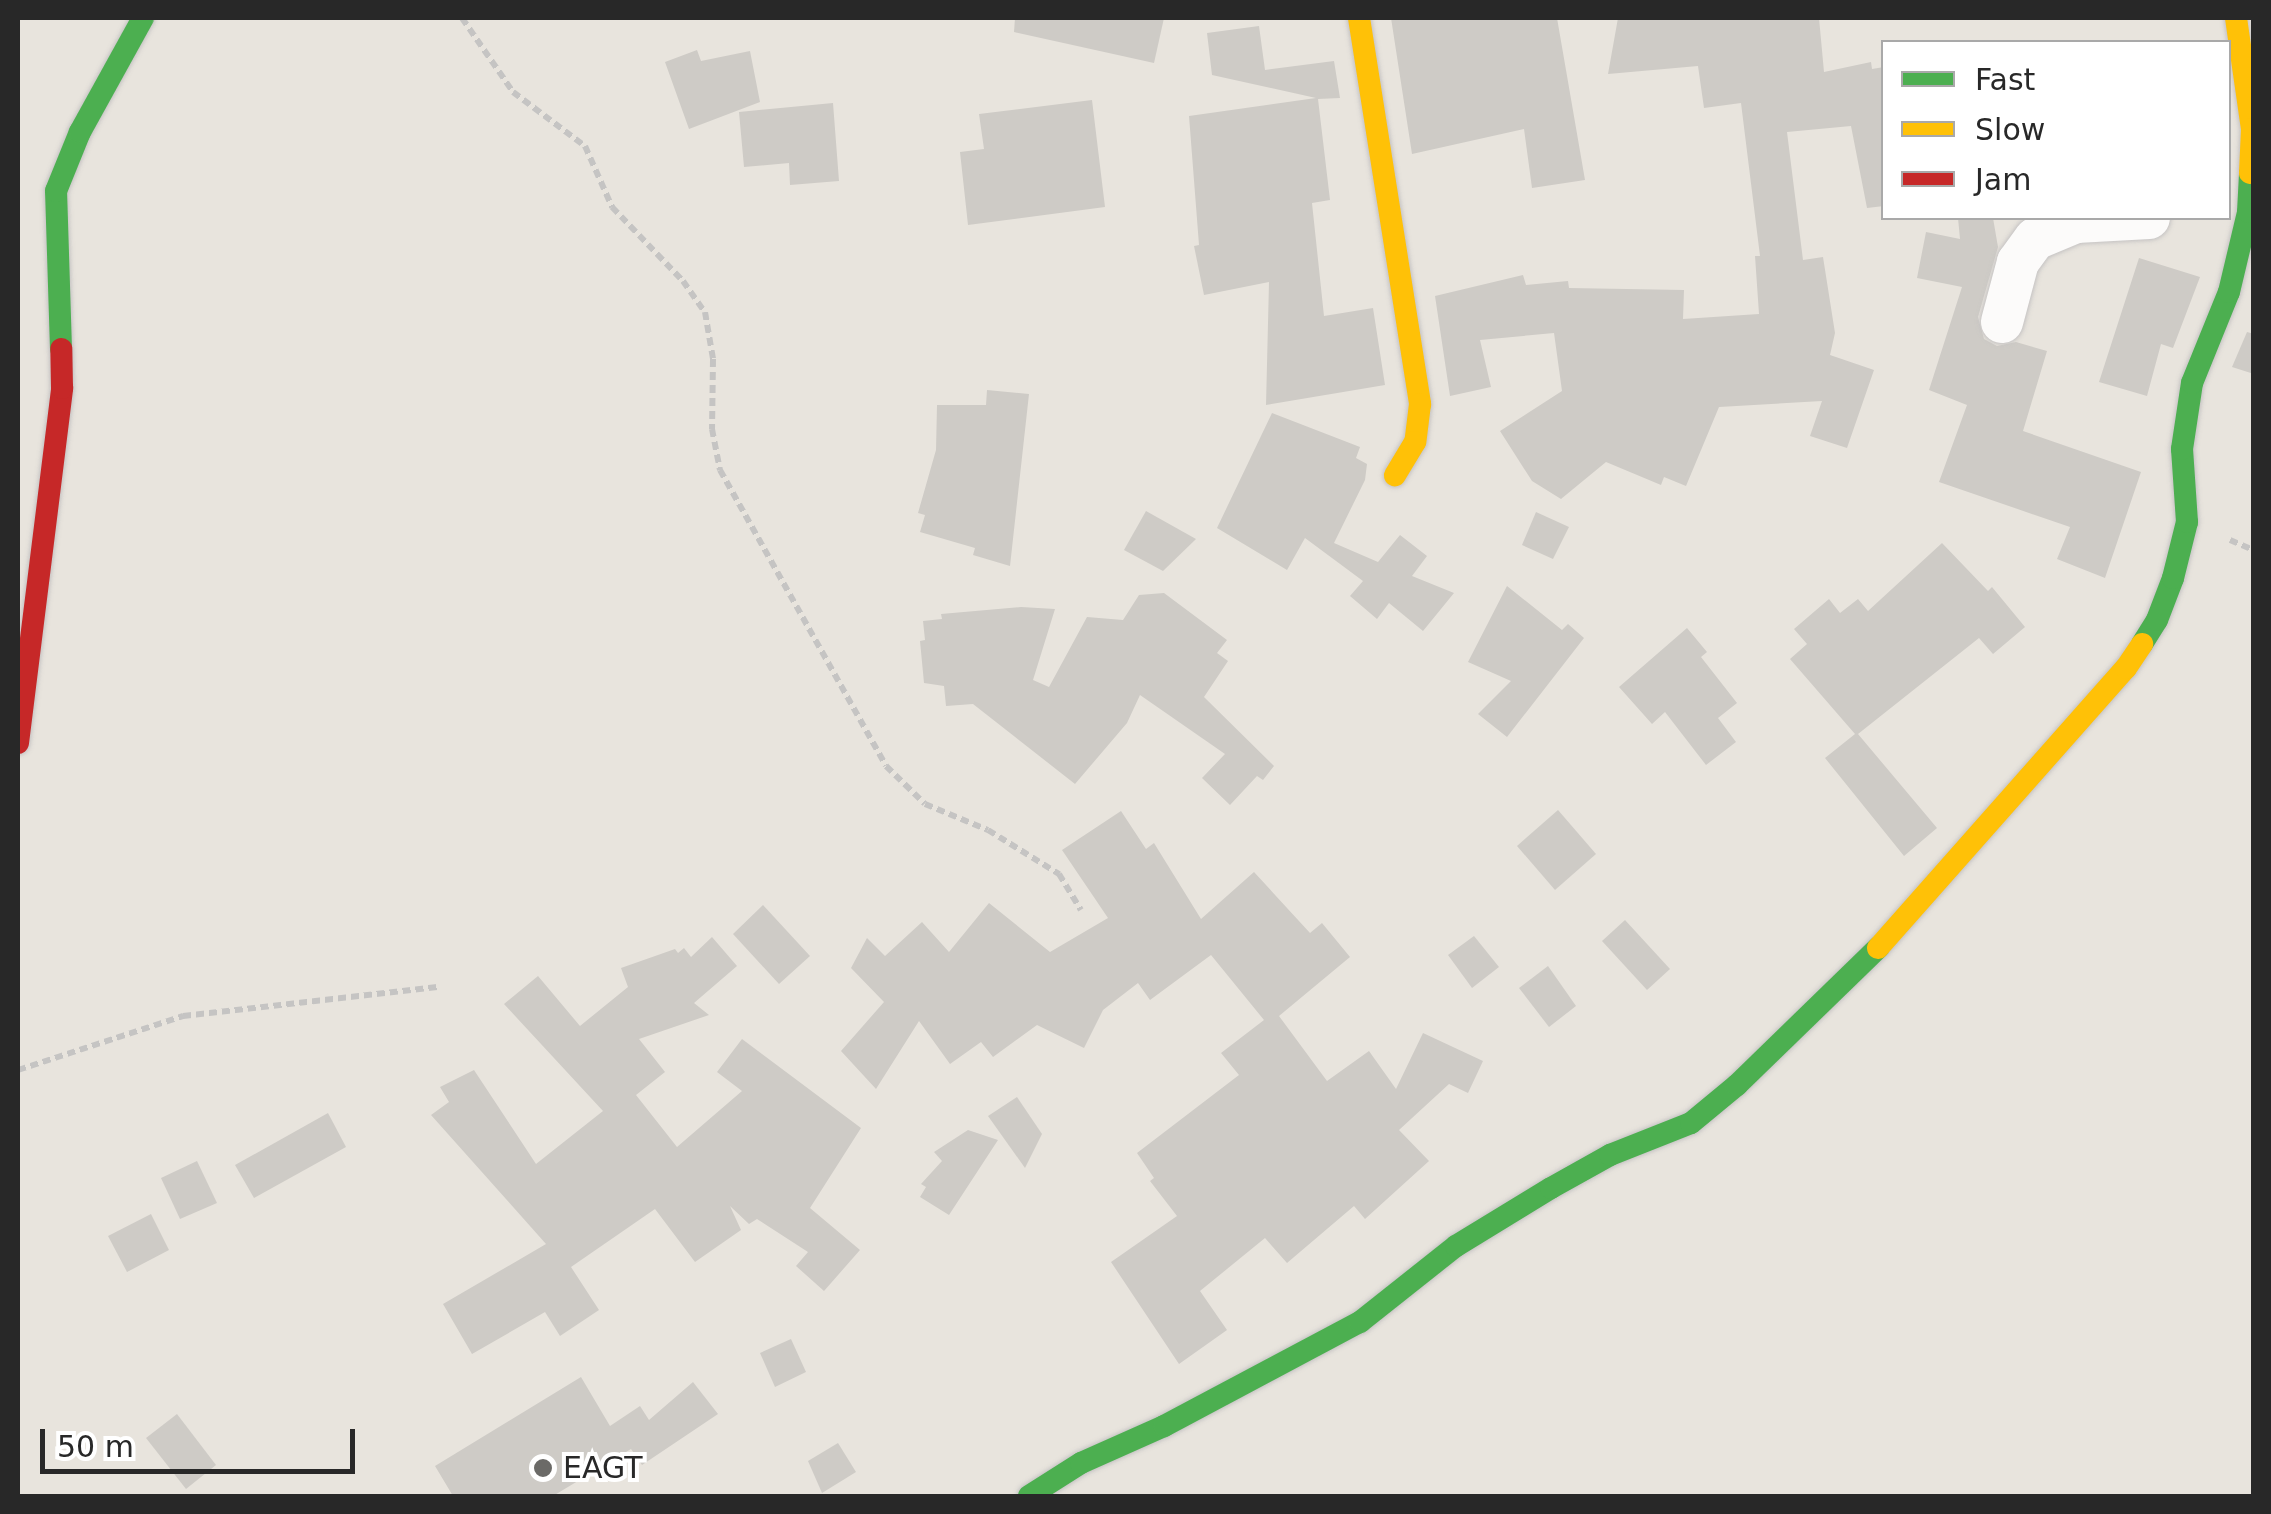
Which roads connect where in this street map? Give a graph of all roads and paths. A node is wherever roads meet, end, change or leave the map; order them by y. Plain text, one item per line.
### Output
1 (144, 18) edge
2 (462, 18) edge
3 (1360, 18) edge
4 (2236, 18) edge
5 (2112, 220) edge
6 (2244, 223) edge
7 (2002, 322) dead end
8 (1395, 475) dead end
9 (18, 743) edge
10 (1081, 910) dead end
11 (439, 988) dead end
12 (18, 1070) edge
13 (1029, 1496) edge

1 - 9 street
2 - 10 path
3 - 8 street
4 - 6 street
5 - 7 street
6 - 13 street
11 - 12 path

